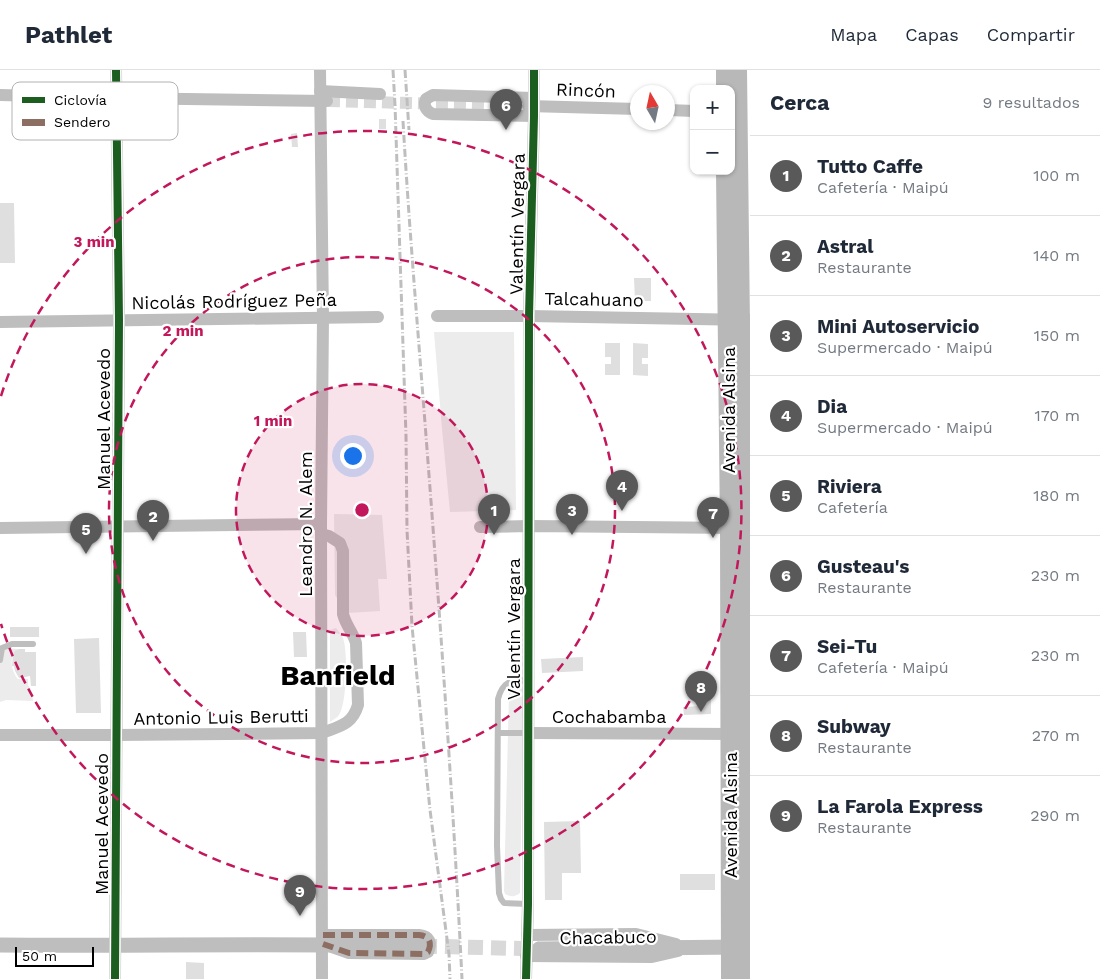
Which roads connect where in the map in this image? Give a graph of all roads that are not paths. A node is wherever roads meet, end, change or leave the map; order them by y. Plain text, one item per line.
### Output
1 (320, 70) edge
2 (534, 70) edge
3 (725, 70) edge
4 (738, 70) edge
5 (725, 85) edge
6 (380, 94) dead end
7 (178, 98) edge
8 (323, 98) junction
9 (533, 107) junction
10 (630, 109) edge
11 (675, 110) edge
12 (690, 110) edge
13 (740, 112) edge
14 (117, 140) edge
15 (725, 175) edge
16 (437, 316) dead end
17 (529, 316) junction
18 (378, 317) dead end
19 (324, 318) junction
20 (739, 319) edge
21 (119, 320) junction
22 (0, 322) edge
23 (480, 526) dead end
24 (529, 526) junction
25 (117, 527) junction
26 (0, 528) edge
27 (741, 528) edge
28 (321, 529) junction
29 (32, 644) dead end
30 (0, 660) edge
31 (528, 680) junction
32 (322, 733) junction
33 (498, 733) junction
34 (528, 733) junction
35 (0, 734) edge
36 (741, 734) edge
37 (116, 735) junction
38 (528, 904) junction
39 (527, 935) junction
40 (323, 940) junction
41 (0, 945) edge
42 (115, 946) junction
43 (422, 946) tunnel mouth
44 (690, 947) junction
45 (742, 947) edge
46 (532, 953) junction
47 (115, 979) edge
48 (322, 979) edge
49 (526, 979) edge
50 (730, 979) edge
51 (744, 979) edge

1 - 8 street, Leandro N. Alem
2 - 9 street, Valentín Vergara
3 - 5 main road
4 - 13 main road, Avenida Alsina
6 - 8 street
7 - 8 street
8 - 19 street, Leandro N. Alem
9 - 9 street
9 - 10 street, Rincón
9 - 17 street, Valentín Vergara
11 - 12 street
13 - 20 main road, Avenida Alsina
14 - 21 street, Manuel Acevedo
15 - 20 main road, Avenida Alsina
16 - 17 street, Talcahuano
17 - 20 street, Talcahuano
17 - 24 street, Valentín Vergara
18 - 19 street, Nicolás Rodríguez Peña
19 - 21 street, Nicolás Rodríguez Peña
19 - 28 street, Leandro N. Alem
20 - 27 main road, Avenida Alsina
21 - 22 street, Nicolás Rodríguez Peña
21 - 25 street, Manuel Acevedo
23 - 24 street
24 - 27 street
24 - 31 street, Valentín Vergara
25 - 26 street
25 - 28 street
25 - 37 street, Manuel Acevedo
27 - 36 main road, Avenida Alsina
28 - 32 street, Leandro N. Alem
28 - 32 street
29 - 30 lane
31 - 33 lane
31 - 34 street, Valentín Vergara
32 - 37 street, Antonio Luis Berutti
32 - 40 street, Leandro N. Alem
33 - 34 lane
33 - 38 lane
34 - 36 street, Cochabamba
34 - 38 street, Valentín Vergara
35 - 37 street, Antonio Luis Berutti
36 - 45 main road, Avenida Alsina
37 - 42 street, Manuel Acevedo
38 - 39 street, Valentín Vergara
39 - 44 street, Chacabuco
39 - 46 street, Valentín Vergara
40 - 40 street
40 - 42 street
40 - 43 street
40 - 48 street, Leandro N. Alem
41 - 42 street
42 - 47 street, Manuel Acevedo
44 - 45 street, Chacabuco
44 - 46 street, Chacabuco
45 - 50 main road, Avenida Alsina
45 - 51 main road, Avenida Alsina
46 - 49 street, Valentín Vergara

